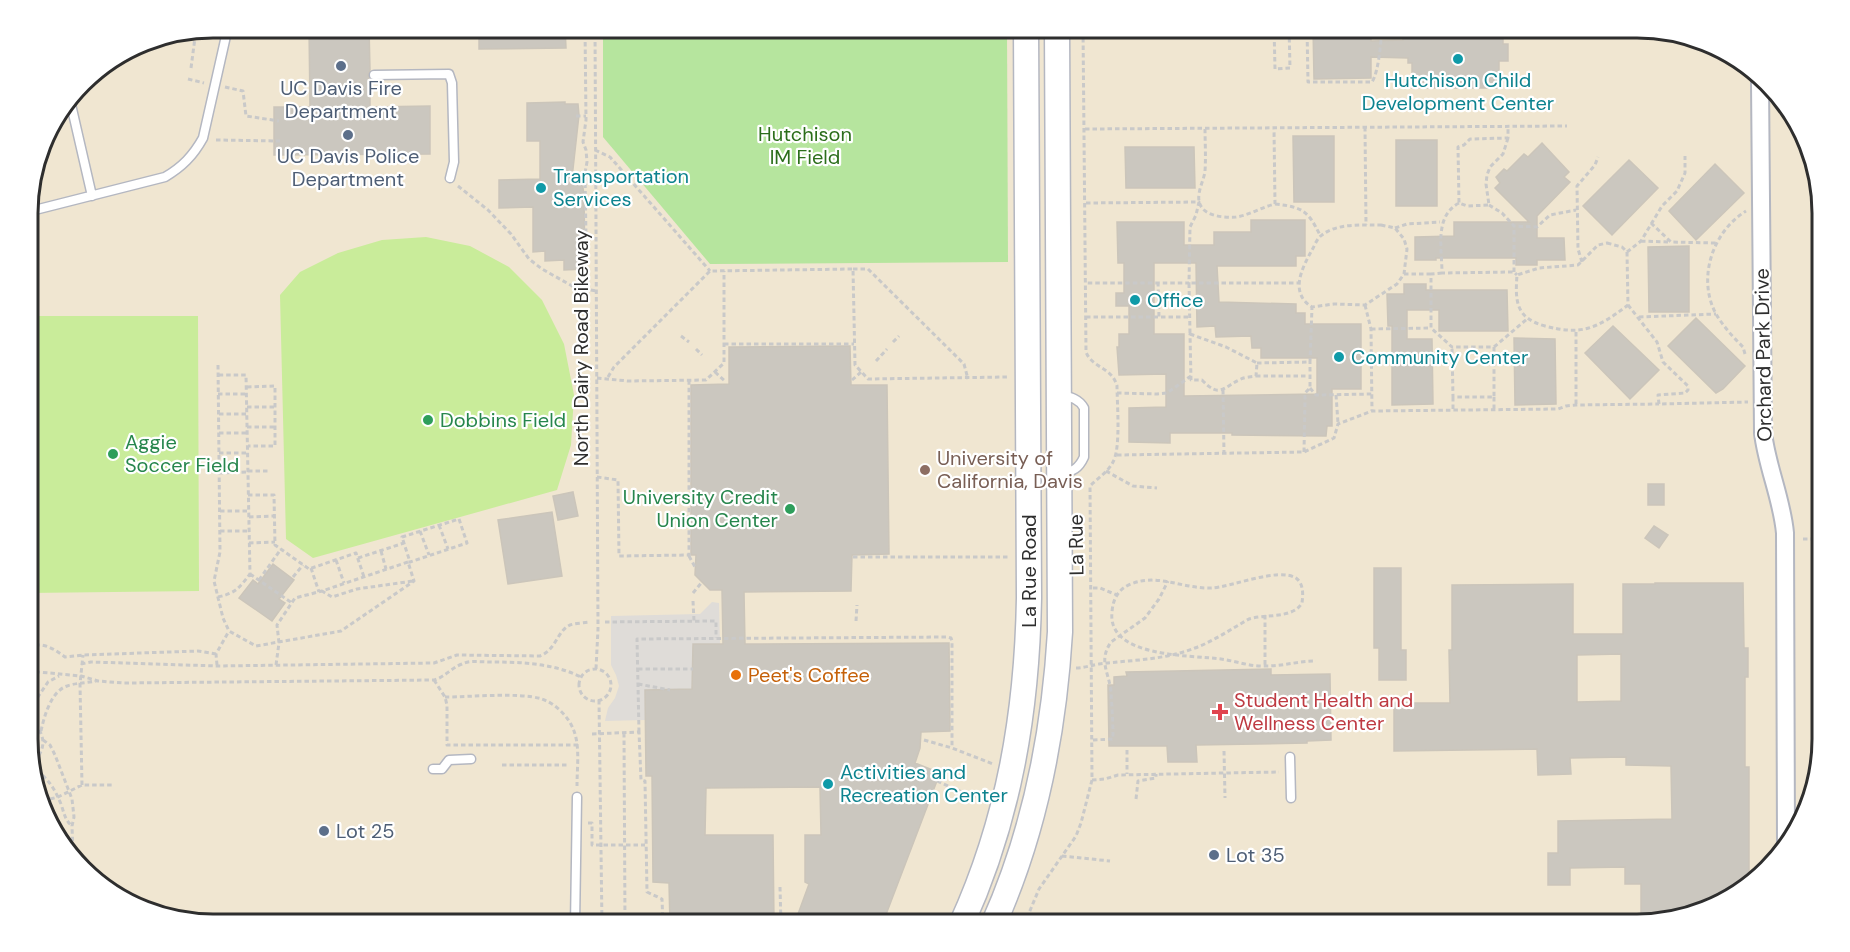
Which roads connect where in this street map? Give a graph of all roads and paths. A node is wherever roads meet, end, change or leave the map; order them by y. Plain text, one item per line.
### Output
1 (226, 38) edge
2 (585, 38) edge
3 (595, 38) edge
4 (1026, 38) edge
5 (1057, 38) edge
6 (1083, 38) edge
7 (1274, 38) edge
8 (1289, 38) edge
9 (1307, 38) edge
10 (1381, 38) edge
11 (195, 39) edge
12 (191, 68) dead end
13 (374, 75) dead end
14 (188, 79) dead end
15 (215, 85) junction
16 (1760, 88) edge
17 (72, 109) edge
18 (576, 116) dead end
19 (586, 116) junction
20 (279, 121) dead end
21 (1567, 126) dead end
22 (1365, 127) junction
23 (1508, 127) junction
24 (1274, 128) junction
25 (1085, 129) junction
26 (1204, 129) junction
27 (202, 138) junction
28 (1508, 138) junction
29 (280, 141) dead end
30 (595, 150) junction
31 (1685, 156) dead end
32 (1598, 157) dead end
33 (450, 178) joint
34 (572, 178) dead end
35 (585, 178) junction
36 (92, 196) junction
37 (1199, 202) junction
38 (1085, 203) junction
39 (1459, 203) junction
40 (1275, 204) junction
41 (1489, 206) junction
42 (1750, 208) dead end
43 (38, 209) edge
44 (1576, 210) junction
45 (1441, 222) junction
46 (1652, 223) junction
47 (1366, 225) junction
48 (1514, 226) junction
49 (1395, 228) junction
50 (1320, 235) junction
51 (586, 238) dead end
52 (1641, 241) junction
53 (1671, 242) junction
54 (1716, 243) junction
55 (1627, 252) junction
56 (1582, 262) junction
57 (853, 268) junction
58 (710, 271) junction
59 (724, 271) junction
60 (1442, 273) junction
61 (1404, 274) junction
62 (1431, 274) junction
63 (1515, 274) junction
64 (1158, 282) junction
65 (1086, 283) junction
66 (1189, 283) junction
67 (1299, 283) junction
68 (596, 291) junction
69 (1365, 305) junction
70 (1628, 306) junction
71 (1312, 307) junction
72 (1716, 314) junction
73 (1159, 316) junction
74 (1189, 316) junction
75 (1086, 317) junction
76 (1639, 318) junction
77 (1527, 319) junction
78 (1431, 328) junction
79 (1371, 329) junction
80 (1576, 331) junction
81 (1190, 334) junction
82 (681, 336) dead end
83 (899, 336) dead end
84 (688, 342) dead end
85 (893, 342) dead end
86 (724, 344) junction
87 (854, 344) junction
88 (1452, 347) junction
89 (1494, 347) junction
90 (696, 349) dead end
91 (887, 349) dead end
92 (702, 355) dead end
93 (1748, 357) dead end
94 (876, 361) dead end
95 (1310, 362) junction
96 (1257, 363) junction
97 (218, 365) dead end
98 (715, 372) junction
99 (861, 372) junction
100 (218, 375) junction
101 (1191, 376) junction
102 (1256, 376) junction
103 (1311, 376) junction
104 (1012, 377) dead end
105 (597, 378) junction
106 (608, 378) junction
107 (968, 379) junction
108 (688, 380) junction
109 (852, 380) dead end
110 (726, 382) dead end
111 (246, 387) junction
112 (1310, 388) junction
113 (1223, 390) junction
114 (1117, 393) junction
115 (218, 394) junction
116 (247, 394) junction
117 (1372, 394) junction
118 (1336, 395) junction
119 (1453, 397) junction
120 (1494, 397) junction
121 (1751, 402) dead end
122 (1659, 404) junction
123 (1576, 405) junction
124 (274, 406) junction
125 (247, 407) junction
126 (1494, 409) junction
127 (1453, 410) junction
128 (1372, 411) junction
129 (219, 414) junction
130 (247, 414) junction
131 (1338, 424) junction
132 (247, 427) junction
133 (275, 427) junction
134 (219, 433) junction
135 (247, 433) junction
136 (248, 446) junction
137 (1304, 452) junction
138 (219, 453) junction
139 (248, 453) junction
140 (1224, 454) junction
141 (1116, 455) junction
142 (268, 471) dead end
143 (1106, 471) junction
144 (219, 472) junction
145 (248, 472) junction
146 (597, 477) junction
147 (1157, 488) dead end
148 (248, 495) junction
149 (220, 511) junction
150 (248, 511) junction
151 (274, 516) junction
152 (249, 517) junction
153 (439, 525) junction
154 (220, 531) junction
155 (249, 531) junction
156 (420, 531) junction
157 (1803, 538) dead end
158 (1812, 538) edge
159 (275, 542) junction
160 (249, 543) junction
161 (404, 543) junction
162 (280, 549) junction
163 (448, 549) junction
164 (381, 551) junction
165 (429, 555) junction
166 (689, 555) junction
167 (853, 557) dead end
168 (1013, 557) dead end
169 (358, 558) junction
170 (336, 560) junction
171 (409, 562) junction
172 (303, 565) junction
173 (695, 567) dead end
174 (310, 568) junction
175 (387, 570) junction
176 (250, 574) junction
177 (293, 577) dead end
178 (364, 577) junction
179 (259, 580) junction
180 (414, 581) junction
181 (1168, 581) junction
182 (702, 582) dead end
183 (344, 584) junction
184 (1092, 588) junction
185 (320, 591) junction
186 (693, 593) dead end
187 (1117, 595) junction
188 (218, 597) junction
189 (693, 601) dead end
190 (292, 603) junction
191 (856, 605) dead end
192 (1264, 615) junction
193 (694, 621) junction
194 (856, 621) dead end
195 (590, 622) dead end
196 (604, 622) dead end
197 (229, 631) junction
198 (1119, 636) junction
199 (716, 638) junction
200 (279, 643) junction
201 (38, 646) edge
202 (83, 654) junction
203 (216, 654) junction
204 (1175, 654) junction
205 (1316, 661) dead end
206 (81, 664) junction
207 (1105, 664) junction
208 (276, 665) junction
209 (218, 666) junction
210 (1092, 666) junction
211 (1265, 666) junction
212 (1072, 668) dead end
213 (596, 669) junction
214 (638, 669) junction
215 (693, 669) dead end
216 (38, 672) edge
217 (60, 675) junction
218 (81, 676) junction
219 (581, 677) junction
220 (434, 680) junction
221 (98, 681) junction
222 (80, 684) junction
223 (638, 684) junction
224 (670, 690) dead end
225 (38, 696) edge
226 (445, 697) junction
227 (598, 700) junction
228 (38, 728) edge
229 (41, 731) junction
230 (639, 732) junction
231 (624, 733) junction
232 (592, 734) dead end
233 (599, 734) junction
234 (43, 740) junction
235 (924, 740) dead end
236 (1093, 740) junction
237 (578, 745) junction
238 (645, 747) dead end
239 (640, 748) junction
240 (952, 748) junction
241 (1127, 750) dead end
242 (1224, 751) dead end
243 (39, 755) edge
244 (1290, 757) dead end
245 (471, 759) dead end
246 (502, 765) dead end
247 (569, 765) dead end
248 (994, 765) dead end
249 (433, 769) dead end
250 (1290, 771) junction
251 (1224, 772) junction
252 (41, 773) edge
253 (1127, 774) junction
254 (1156, 774) junction
255 (1092, 780) junction
256 (937, 781) dead end
257 (82, 785) junction
258 (114, 785) dead end
259 (70, 790) junction
260 (577, 796) joint
261 (58, 797) junction
262 (1225, 798) dead end
263 (1291, 798) dead end
264 (49, 799) edge
265 (1136, 799) dead end
266 (985, 802) dead end
267 (72, 826) junction
268 (1786, 832) edge
269 (73, 844) edge
270 (600, 845) junction
271 (625, 845) junction
272 (645, 845) junction
273 (1062, 856) junction
274 (1110, 861) dead end
275 (653, 867) dead end
276 (646, 868) junction
277 (780, 887) dead end
278 (575, 914) edge
279 (602, 914) edge
280 (625, 914) edge
281 (663, 914) edge
282 (781, 914) edge
283 (966, 914) edge
284 (998, 914) edge
285 (1029, 914) edge

1 - 15 lane
2 - 19 path
3 - 30 path, North Dairy Road Bikeway
4 - 283 main road, La Rue Road
5 - 284 main road, La Rue Road
6 - 25 path
7 - 8 path
9 - 10 path
11 - 12 path
13 - 33 lane
14 - 15 path
15 - 20 path
15 - 27 lane
16 - 268 street, Orchard Park Drive
17 - 36 lane
18 - 19 path
19 - 35 path
21 - 23 path
22 - 23 path
22 - 24 path
22 - 47 path
23 - 28 path
24 - 26 path
24 - 40 path
25 - 26 path
25 - 38 path
26 - 37 path
27 - 29 path
27 - 36 lane
28 - 39 path
28 - 41 path
30 - 58 path
30 - 68 path, North Dairy Road Bikeway
31 - 46 path
32 - 44 path
33 - 68 path
34 - 35 path
35 - 51 path
36 - 43 lane
37 - 38 path
37 - 40 path
37 - 66 path
38 - 65 path
39 - 41 path
39 - 45 path
40 - 50 path
41 - 48 path
42 - 54 path
44 - 48 path
44 - 56 path
45 - 49 path
45 - 60 path
46 - 52 path
46 - 53 path
47 - 49 path
47 - 50 path
48 - 63 path
49 - 61 path
50 - 67 path
52 - 53 path
52 - 55 path
53 - 54 path
54 - 72 path
55 - 56 path
55 - 70 path
56 - 63 path
57 - 59 path
57 - 87 path
57 - 107 path
58 - 59 path
58 - 106 path
59 - 86 path
60 - 62 path
60 - 63 path
61 - 62 path
61 - 69 path
62 - 78 path
63 - 77 path
64 - 65 path
64 - 66 path
64 - 73 path
65 - 75 path
66 - 67 path
66 - 74 path
67 - 71 path
68 - 105 path, North Dairy Road Bikeway
69 - 71 path
69 - 79 path
70 - 76 path
70 - 80 path
71 - 95 path
72 - 76 path
72 - 93 path
73 - 74 path
73 - 75 path
74 - 81 path
75 - 114 path
76 - 122 path
77 - 80 path
77 - 89 path
78 - 79 path
78 - 88 path
79 - 117 path
80 - 123 path
81 - 96 path
81 - 101 path
82 - 84 path
83 - 85 path
86 - 87 path
86 - 98 path
87 - 99 path
88 - 89 path
88 - 119 path
89 - 120 path
90 - 92 path
91 - 94 path
95 - 96 path
95 - 103 path
96 - 102 path
97 - 100 path
98 - 108 path
98 - 110 path
99 - 107 path
99 - 109 path
100 - 111 path
100 - 115 path
101 - 113 path
101 - 114 path
102 - 103 path
102 - 113 path
103 - 112 path
104 - 107 path
105 - 106 path
105 - 146 path, North Dairy Road Bikeway
106 - 108 path
108 - 166 path
111 - 116 path
111 - 124 path
112 - 118 path
112 - 137 path
113 - 140 path
114 - 141 path
115 - 116 path
115 - 129 path
116 - 125 path
117 - 118 path
117 - 128 path
118 - 131 path
119 - 120 path
119 - 127 path
120 - 126 path
121 - 122 path
122 - 123 path
123 - 126 path
124 - 125 path
124 - 133 path
125 - 130 path
126 - 127 path
127 - 128 path
128 - 131 path
129 - 130 path
129 - 134 path
130 - 132 path
131 - 137 path
132 - 133 path
132 - 135 path
133 - 136 path
134 - 135 path
134 - 138 path
135 - 136 path
136 - 139 path
137 - 140 path
138 - 139 path
138 - 144 path
139 - 145 path
140 - 141 path
141 - 143 path, La Rue
142 - 145 path
143 - 147 path
143 - 184 path, La Rue
144 - 145 path
144 - 149 path
145 - 148 path
146 - 166 path
146 - 213 path, North Dairy Road Bikeway
148 - 150 path
148 - 151 path
149 - 150 path
149 - 154 path
150 - 152 path
151 - 152 path
151 - 159 path
152 - 155 path
153 - 156 path
153 - 163 path
153 - 163 path
154 - 155 path
154 - 188 path
155 - 160 path
156 - 161 path
156 - 165 path
157 - 158 path
159 - 160 path
159 - 162 path
160 - 176 path
161 - 164 path
161 - 171 path
162 - 172 path
162 - 179 path
163 - 165 path
164 - 169 path
164 - 175 path
165 - 171 path
166 - 173 path
167 - 168 path
169 - 170 path
169 - 178 path
170 - 174 path
170 - 183 path
171 - 175 path
171 - 180 path
172 - 174 path
172 - 177 path
174 - 185 path
175 - 178 path
176 - 179 path
176 - 188 path
178 - 183 path
179 - 190 path
180 - 185 path
180 - 200 path
181 - 187 path
181 - 192 path
181 - 198 path
182 - 186 path
183 - 185 path
184 - 187 path
184 - 210 path, La Rue
185 - 190 path
187 - 198 path
188 - 197 path
189 - 193 path
190 - 200 path
191 - 194 path
192 - 204 path
192 - 211 path
193 - 196 path
193 - 199 path
195 - 208 path
197 - 200 path
197 - 203 path
198 - 204 path
198 - 207 path
199 - 214 path
199 - 240 path
200 - 208 path
201 - 202 path
202 - 203 path
202 - 206 path
203 - 209 path
204 - 207 path
204 - 211 path
205 - 211 path
206 - 209 path
206 - 218 path
207 - 210 path
207 - 236 path
208 - 209 path
210 - 212 path
210 - 236 path, La Rue
213 - 219 path
213 - 227 path
214 - 215 path
214 - 223 path
216 - 217 path
217 - 218 path
217 - 225 path
218 - 221 path
218 - 222 path
219 - 220 path
219 - 227 path
220 - 221 path
220 - 226 path
221 - 222 path
222 - 229 path
222 - 257 path
223 - 224 path
223 - 230 path
226 - 237 path
226 - 237 path
227 - 233 path
228 - 229 path
229 - 234 path
230 - 231 path
230 - 239 path
231 - 233 path
231 - 271 path
232 - 233 path
233 - 270 path
234 - 243 path
234 - 259 path
235 - 240 path
236 - 255 path, La Rue
237 - 260 path
238 - 239 path
239 - 272 path
240 - 248 path
241 - 253 path
242 - 251 path
244 - 250 lane
245 - 249 lane
246 - 247 path
250 - 251 path
250 - 263 lane
251 - 254 path
251 - 262 path
252 - 261 path
253 - 254 path
253 - 255 path
254 - 265 path
255 - 273 path, La Rue
256 - 266 path
257 - 258 path
257 - 259 path
259 - 261 path
259 - 267 path
260 - 278 lane
261 - 264 path
261 - 267 path
267 - 269 path
270 - 271 path
270 - 279 path
271 - 272 path
271 - 280 path
272 - 276 path
273 - 274 path
273 - 285 path, La Rue
275 - 276 path
276 - 281 path
277 - 282 path

